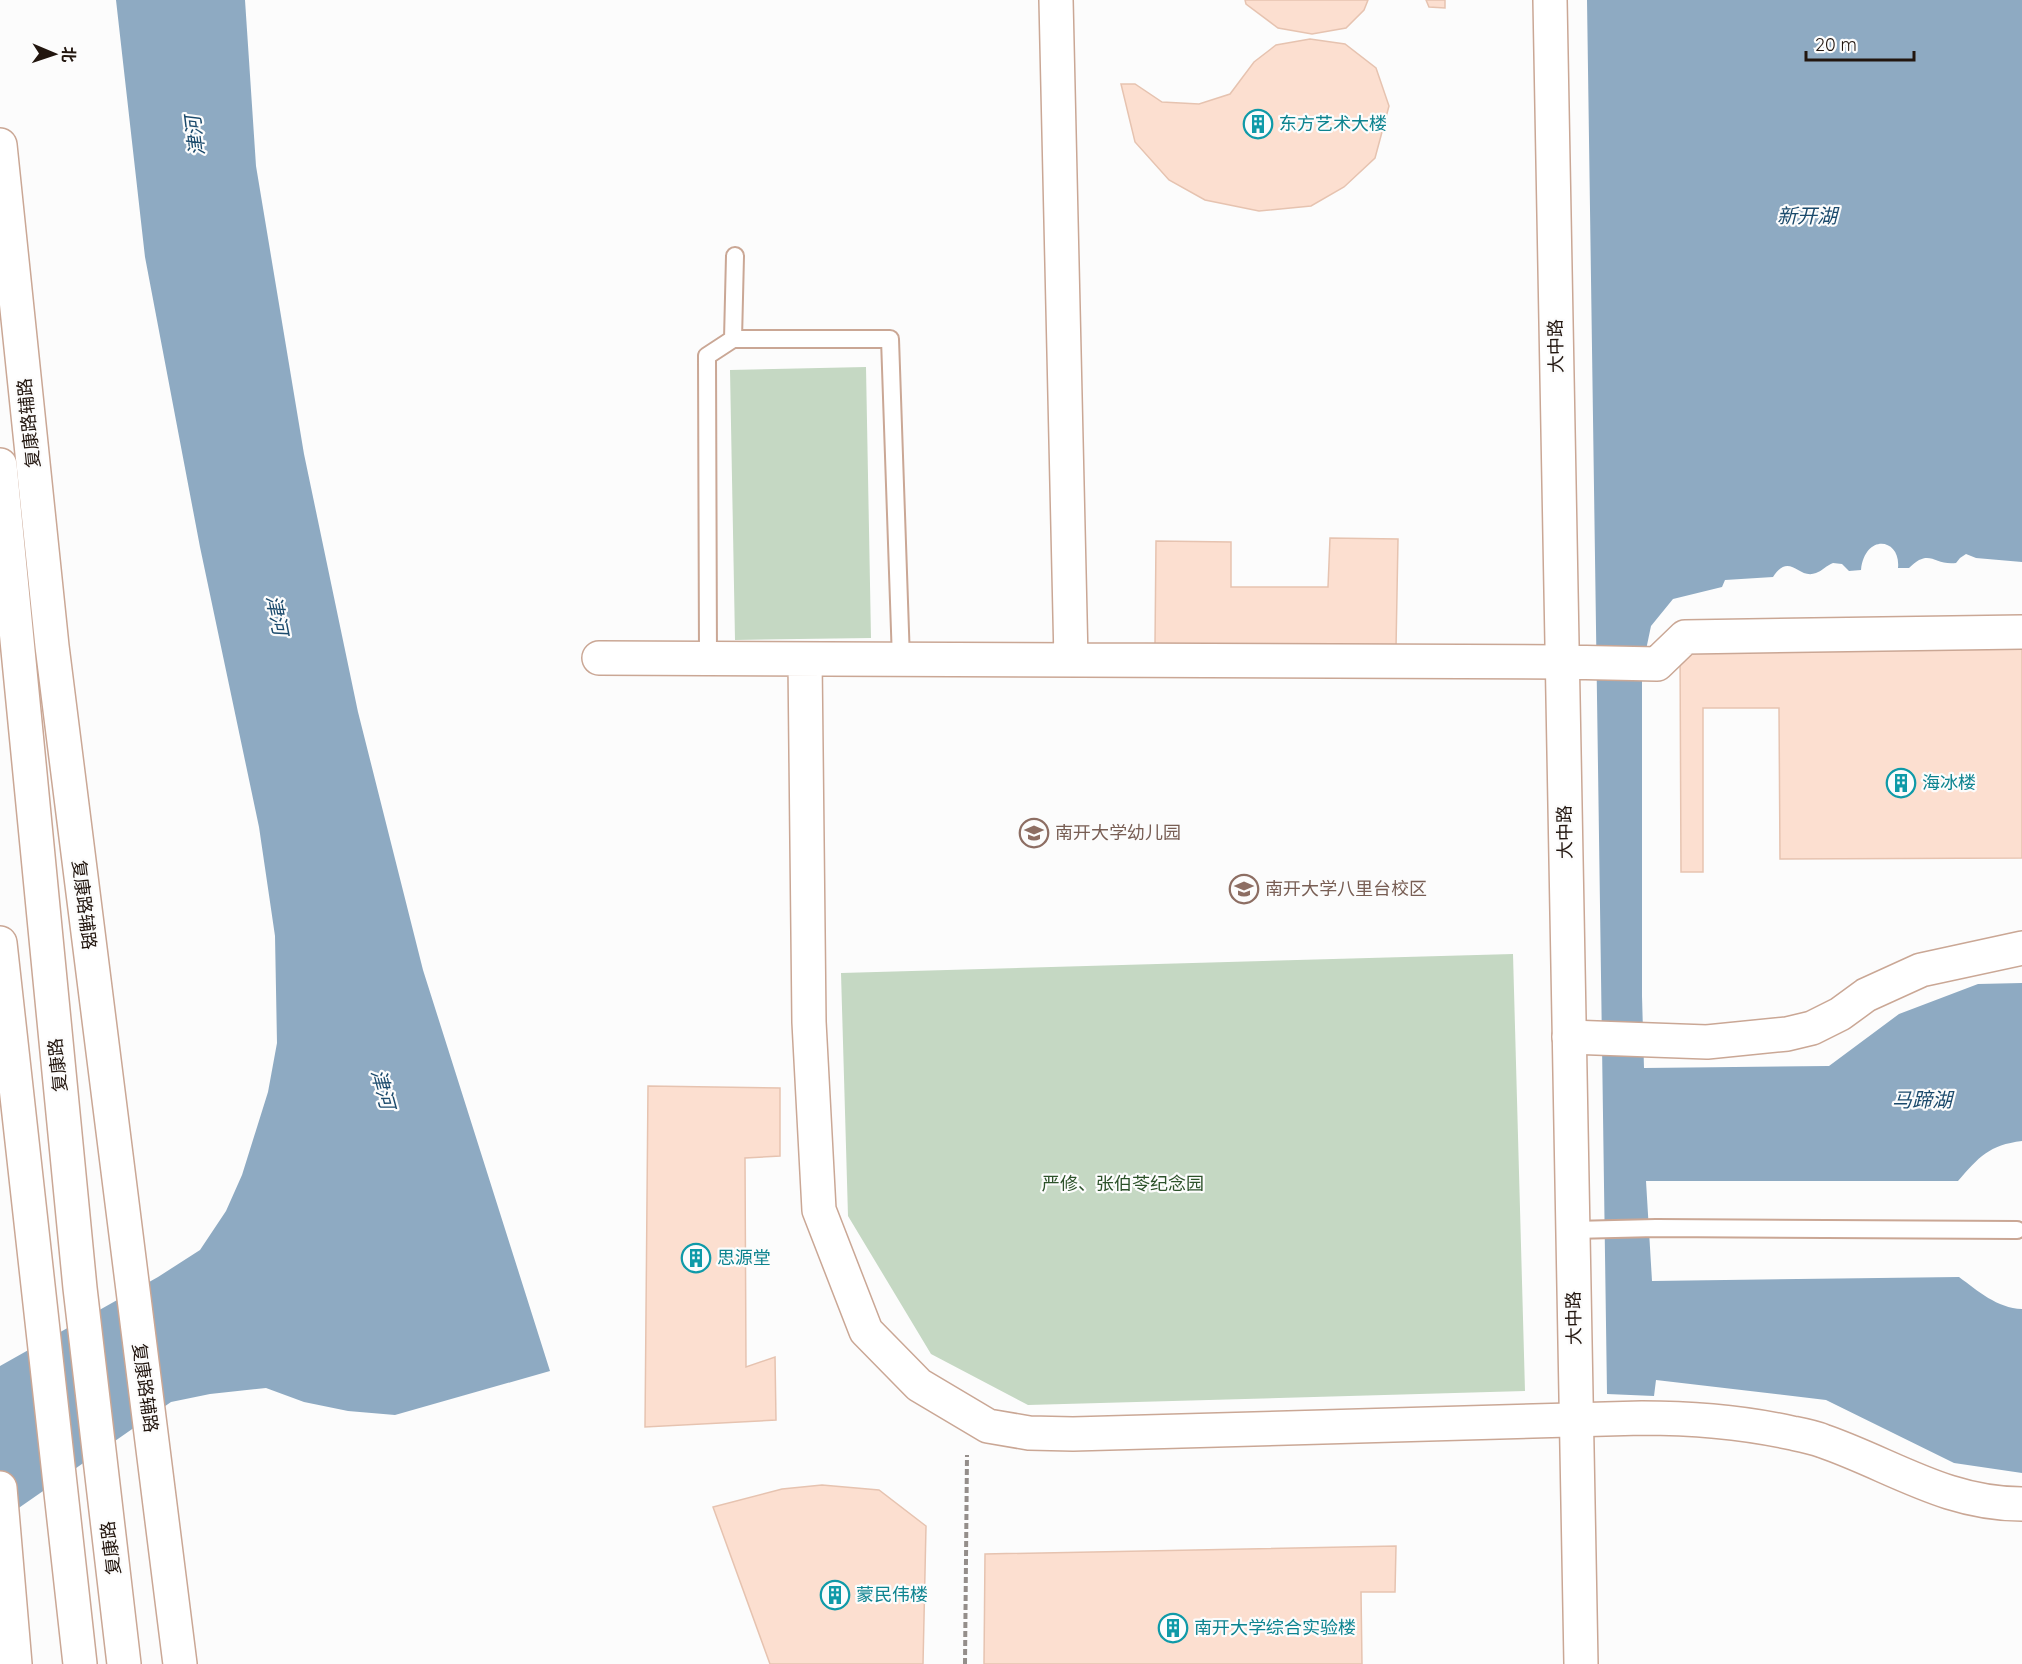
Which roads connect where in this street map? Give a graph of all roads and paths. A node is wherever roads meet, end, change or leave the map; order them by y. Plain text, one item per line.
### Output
1 (1056, 0) edge
2 (1550, 0) edge
3 (0, 146) edge
4 (735, 256) dead end
5 (733, 339) junction
6 (0, 465) edge
7 (2022, 632) edge
8 (599, 658) dead end
9 (708, 658) junction
10 (805, 659) junction
11 (901, 660) junction
12 (1071, 660) junction
13 (1575, 663) junction
14 (0, 943) edge
15 (2022, 948) edge
16 (1582, 1037) junction
17 (2017, 1230) dead end
18 (1583, 1231) junction
19 (968, 1414) junction
20 (1576, 1419) junction
21 (0, 1488) edge
22 (2022, 1504) edge
23 (15, 1664) edge
24 (80, 1664) edge
25 (124, 1664) edge
26 (180, 1664) edge
27 (965, 1664) edge
28 (1581, 1664) edge

1 - 12 main road
2 - 13 main road, 大中路
3 - 26 main road, 复康路辅路
4 - 5 lane
5 - 9 lane
5 - 11 lane
6 - 25 main road, 复康路
7 - 13 main road
8 - 9 main road
9 - 10 main road
10 - 11 main road
10 - 19 main road
11 - 12 main road
12 - 13 main road
13 - 16 main road, 大中路
14 - 24 main road
15 - 16 main road
16 - 18 main road, 大中路
17 - 18 lane
18 - 20 main road, 大中路
19 - 20 main road
19 - 27 path
20 - 22 main road
20 - 28 main road, 大中路
21 - 23 main road

